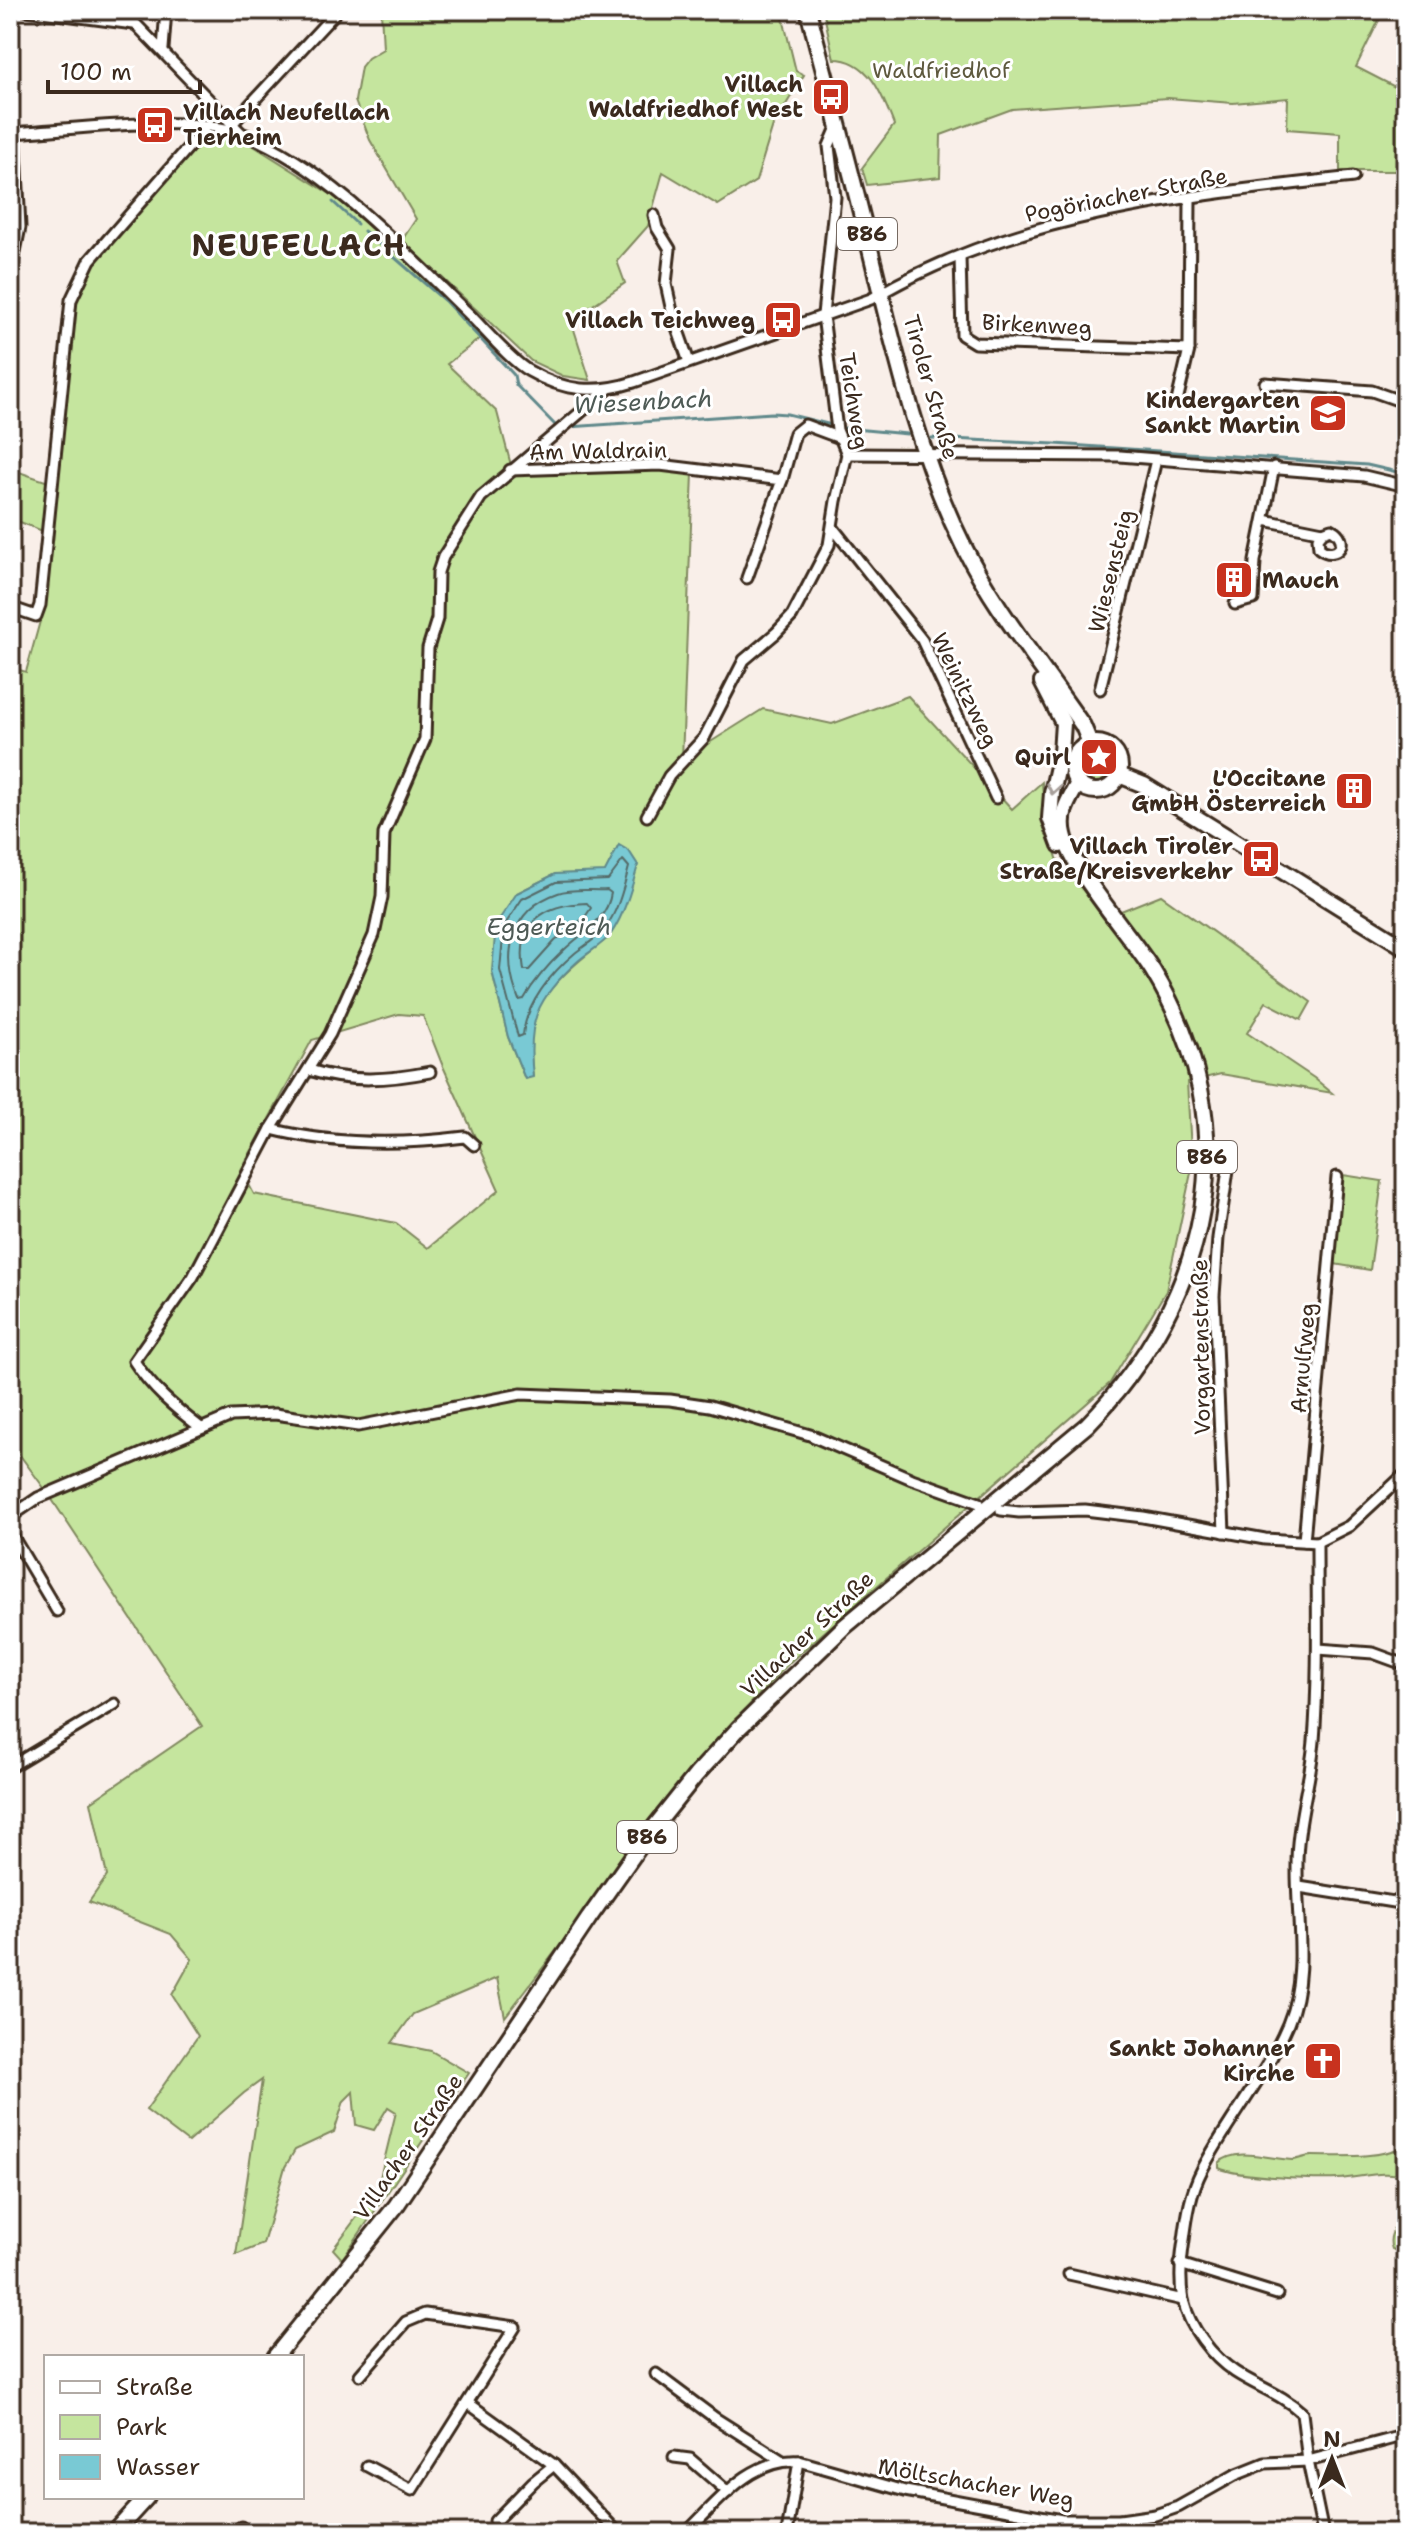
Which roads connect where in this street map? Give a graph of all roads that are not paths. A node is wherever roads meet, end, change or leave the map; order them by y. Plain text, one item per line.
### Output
1 (26, 10) edge
2 (122, 10) edge
3 (166, 10) edge
4 (338, 10) edge
5 (808, 10) edge
6 (134, 24) junction
7 (163, 49) junction
8 (233, 123) junction
9 (838, 125) junction
10 (207, 126) junction
11 (12, 132) edge
12 (242, 134) junction
13 (1353, 177) dead end
14 (1190, 198) junction
15 (654, 215) dead end
16 (960, 257) junction
17 (10, 277) edge
18 (881, 293) junction
19 (823, 315) junction
20 (1189, 350) junction
21 (689, 362) junction
22 (1406, 379) edge
23 (1265, 383) dead end
24 (607, 390) junction
25 (1177, 401) dead end
26 (1402, 402) edge
27 (838, 430) junction
28 (847, 454) junction
29 (926, 454) junction
30 (1156, 460) junction
31 (1274, 467) junction
32 (510, 470) junction
33 (782, 480) junction
34 (1406, 486) edge
35 (1264, 520) junction
36 (833, 528) junction
37 (1323, 532) dead end
38 (747, 578) dead end
39 (1235, 604) dead end
40 (10, 607) edge
41 (1037, 662) junction
42 (1100, 689) dead end
43 (1090, 743) junction
44 (1119, 775) junction
45 (1078, 783) junction
46 (996, 798) dead end
47 (647, 816) dead end
48 (1082, 870) junction
49 (1406, 948) edge
50 (309, 1070) junction
51 (430, 1072) dead end
52 (271, 1129) junction
53 (474, 1145) dead end
54 (1229, 1163) dead end
55 (1337, 1177) dead end
56 (201, 1428) junction
57 (1406, 1473) edge
58 (979, 1503) dead end
59 (1001, 1510) dead end
60 (10, 1517) edge
61 (10, 1532) edge
62 (1224, 1532) junction
63 (1304, 1541) junction
64 (1317, 1542) junction
65 (57, 1611) dead end
66 (1318, 1649) junction
67 (1406, 1665) edge
68 (115, 1704) dead end
69 (10, 1767) edge
70 (1299, 1887) junction
71 (1406, 1904) edge
72 (1180, 2264) junction
73 (1069, 2274) dead end
74 (1277, 2294) dead end
75 (1183, 2300) junction
76 (277, 2355) edge
77 (656, 2374) dead end
78 (360, 2375) dead end
79 (468, 2403) junction
80 (1406, 2435) edge
81 (674, 2457) dead end
82 (781, 2460) junction
83 (799, 2461) junction
84 (1308, 2461) junction
85 (554, 2465) junction
86 (367, 2466) dead end
87 (728, 2492) junction
88 (145, 2499) edge
89 (1120, 2520) junction
90 (495, 2521) dead end
91 (114, 2533) edge
92 (618, 2533) edge
93 (686, 2533) edge
94 (787, 2533) edge
95 (1119, 2533) edge
96 (1323, 2533) edge

1 - 6 street
2 - 6 street
3 - 7 street
4 - 8 street
5 - 9 main road, Tiroler Straße / B86
6 - 7 street
7 - 8 street
8 - 12 street
9 - 18 main road, Tiroler Straße / B86
9 - 19 street, Teichweg
10 - 11 street, Pogöriacher Straße
10 - 12 street, Pogöriacher Straße
10 - 40 street
11 - 17 street
12 - 24 street, Pogöriacher Straße
13 - 14 street, Pogöriacher Straße
14 - 16 street, Pogöriacher Straße
14 - 20 street
15 - 21 street
16 - 18 street, Pogöriacher Straße
16 - 20 street, Birkenweg
18 - 19 street, Pogöriacher Straße
18 - 29 main road, Tiroler Straße / B86
19 - 21 street, Pogöriacher Straße
19 - 27 street, Teichweg
20 - 25 street
21 - 24 street, Pogöriacher Straße
22 - 26 street
23 - 26 street
24 - 32 street
27 - 28 street, Teichweg
27 - 33 street
28 - 29 street
28 - 36 street, Teichweg
29 - 30 street
29 - 41 main road, Tiroler Straße / B86
30 - 31 street
30 - 42 street, Wiesensteig
31 - 34 street
31 - 35 street
32 - 33 street, Am Waldrain
32 - 50 street
33 - 38 street
35 - 37 street
35 - 39 street
36 - 46 street, Weinitzweg
36 - 47 street, Teichweg
41 - 43 main road, Tiroler Straße / B86
41 -> 48 main road, B86
43 - 44 main road
43 - 45 main road
44 - 45 main road
44 - 49 main road
45 - 48 main road, B86
48 - 76 main road, Villacher Straße / B86
50 - 51 street
50 - 52 street
52 - 53 street
52 - 56 street
54 - 62 street, Vorgartenstraße
55 - 63 street, Arnulfweg
56 - 58 street
56 - 60 street
57 - 64 street
59 - 62 street
61 - 65 street
62 - 63 street
63 - 64 street
64 - 66 street
66 - 67 street
66 - 70 street
68 - 69 street
70 - 71 street
70 - 72 street
72 - 74 street
72 - 75 street
73 - 75 street
75 - 84 street
77 - 82 street
78 - 79 street
79 - 85 street
79 - 86 street
80 - 84 street, Möltschacher Weg
81 - 87 street
82 - 83 street, Möltschacher Weg
82 - 87 street, Möltschacher Weg
83 - 89 street, Möltschacher Weg
83 - 94 street
84 - 89 street, Möltschacher Weg
84 - 96 street
85 - 90 street
85 - 92 street
87 - 93 street, Möltschacher Weg
88 - 91 main road
89 - 95 street

